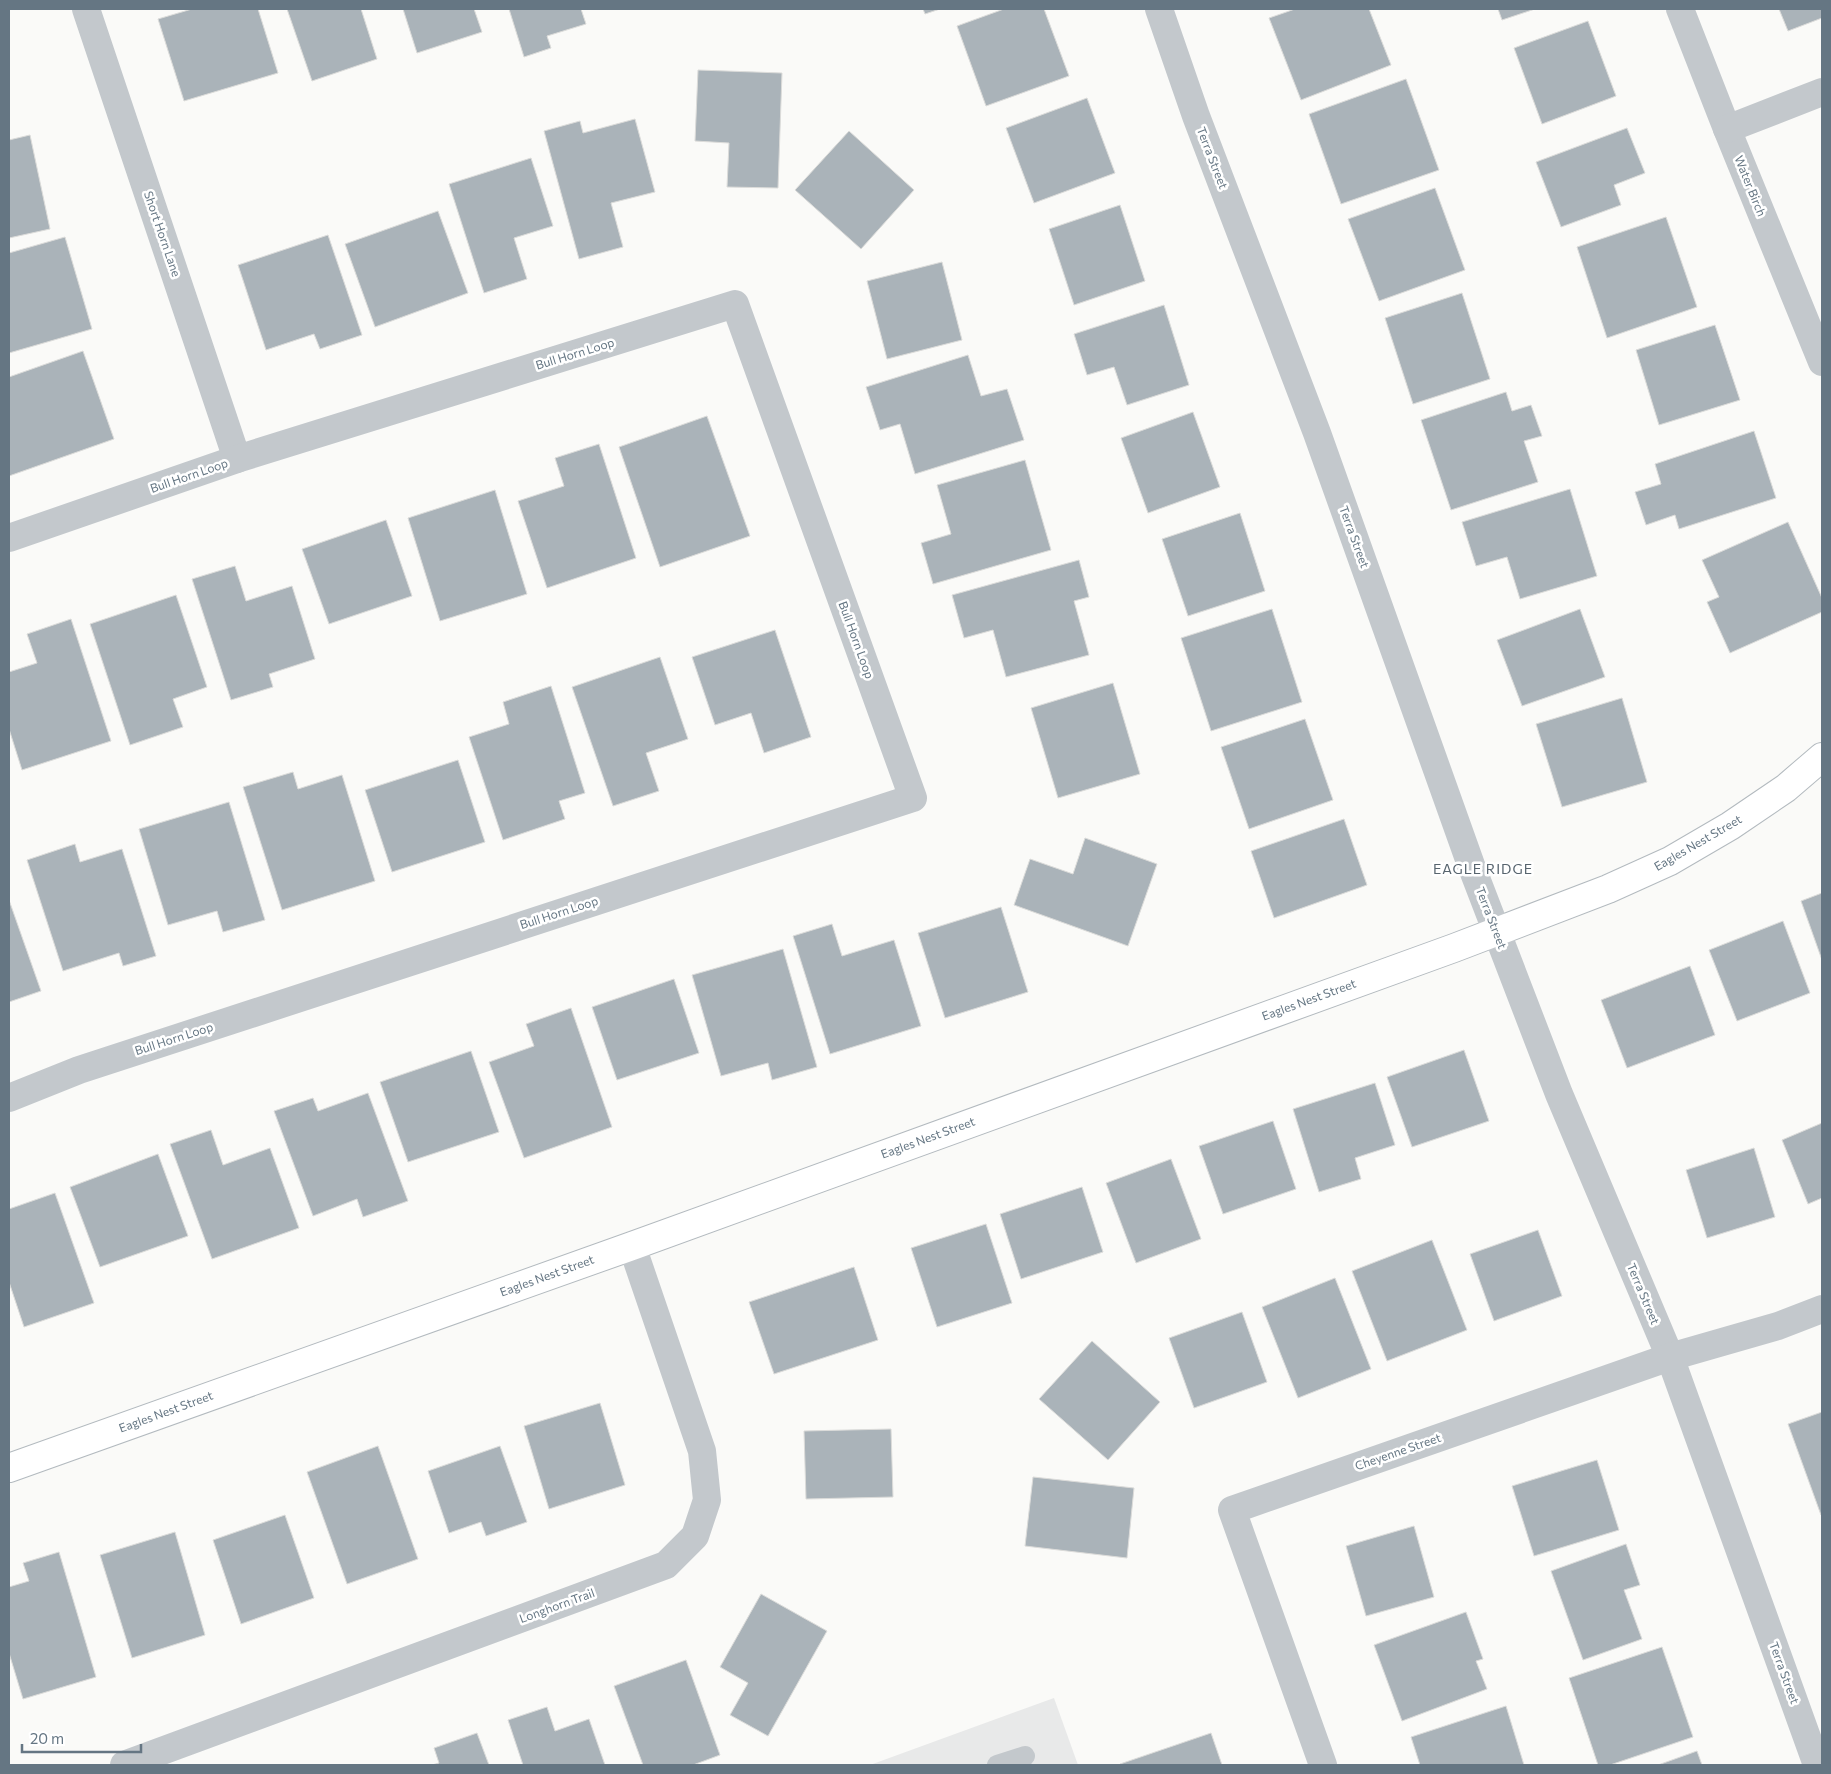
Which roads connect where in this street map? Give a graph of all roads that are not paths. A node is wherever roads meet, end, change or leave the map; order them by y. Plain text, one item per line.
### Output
1 (86, 9) edge
2 (1159, 9) edge
3 (1680, 9) edge
4 (1822, 92) edge
5 (1727, 130) junction
6 (1822, 362) edge
7 (237, 459) junction
8 (9, 538) edge
9 (1822, 757) edge
10 (1496, 932) junction
11 (9, 1098) edge
12 (632, 1246) junction
13 (1822, 1309) edge
14 (1670, 1357) junction
15 (9, 1468) edge
16 (1025, 1756) dead end
17 (124, 1765) edge
18 (996, 1765) edge
19 (1323, 1765) edge
20 (1817, 1765) edge

1 - 7 street, Short Horn Lane
2 - 10 street, Terra Street
3 - 5 street, Water Birch
4 - 5 street
5 - 6 street, Water Birch
7 - 8 street, Bull Horn Loop
7 - 11 street, Bull Horn Loop
9 - 10 street, Eagles Nest Street
10 - 12 street, Eagles Nest Street
10 - 14 street, Terra Street
12 - 15 street, Eagles Nest Street
12 - 17 street, Longhorn Trail
13 - 14 street, Cheyenne Street
14 - 19 street, Cheyenne Street
14 - 20 street, Terra Street
16 - 18 lane

